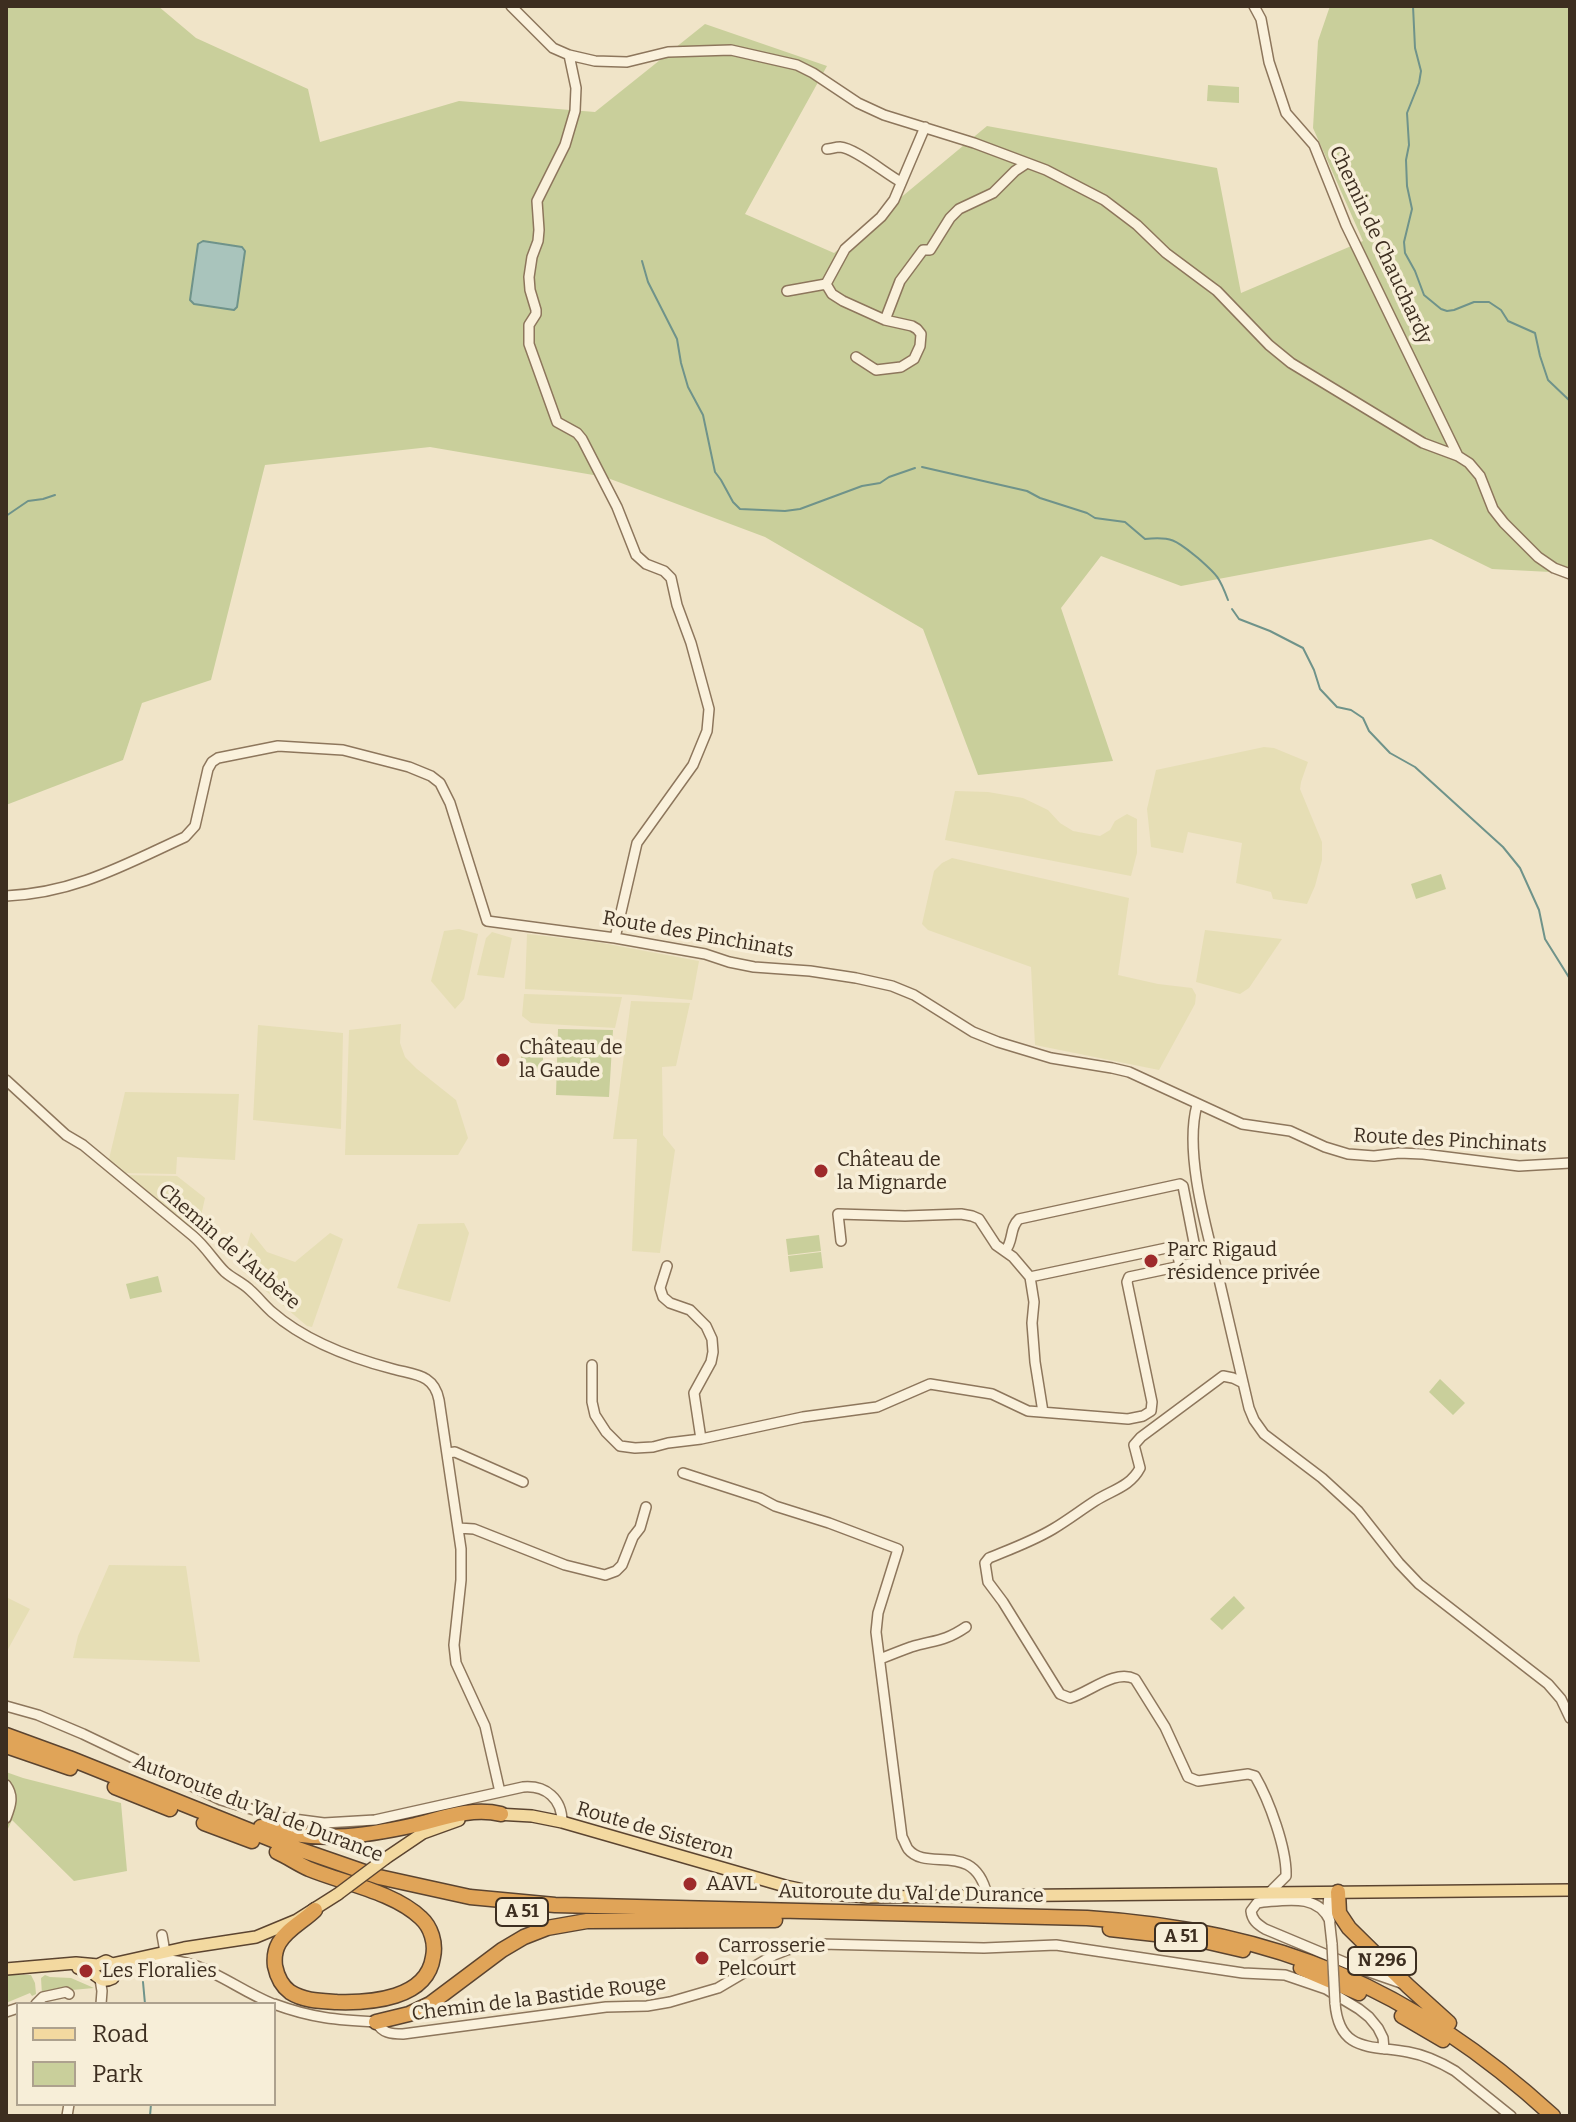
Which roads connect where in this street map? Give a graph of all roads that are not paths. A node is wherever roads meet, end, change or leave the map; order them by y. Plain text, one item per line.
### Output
1 (511, 6) edge
2 (1254, 6) edge
3 (569, 55) junction
4 (925, 127) junction
5 (827, 149) dead end
6 (1027, 163) junction
7 (901, 182) junction
8 (826, 284) junction
9 (787, 291) dead end
10 (885, 320) junction
11 (856, 357) dead end
12 (1458, 456) junction
13 (1570, 574) edge
14 (6, 896) edge
15 (615, 938) junction
16 (6, 1080) edge
17 (1197, 1105) junction
18 (1570, 1163) edge
19 (841, 1241) dead end
20 (1005, 1251) junction
21 (1122, 1256) junction
22 (1214, 1259) junction
23 (1198, 1263) junction
24 (667, 1266) dead end
25 (1180, 1266) junction
26 (1030, 1277) junction
27 (1127, 1282) junction
28 (592, 1365) dead end
29 (1243, 1383) junction
30 (1043, 1412) junction
31 (701, 1439) junction
32 (447, 1453) junction
33 (683, 1473) dead end
34 (523, 1482) dead end
35 (646, 1507) dead end
36 (458, 1528) junction
37 (966, 1627) dead end
38 (880, 1659) junction
39 (6, 1706) edge
40 (1570, 1718) edge
41 (6, 1735) edge
42 (31, 1744) junction
43 (6, 1746) edge
44 (6, 1785) edge
45 (500, 1792) junction
46 (501, 1814) junction
47 (6, 1818) edge
48 (562, 1822) junction
49 (277, 1852) junction
50 (1570, 1890) edge
51 (1270, 1892) junction
52 (1222, 1894) junction
53 (987, 1895) junction
54 (1334, 1895) junction
55 (315, 1910) junction
56 (775, 1920) junction
57 (1330, 1921) junction
58 (162, 1935) dead end
59 (186, 1948) junction
60 (165, 1952) junction
61 (128, 1960) junction
62 (197, 1965) junction
63 (6, 1969) edge
64 (105, 1975) junction
65 (1408, 1986) junction
66 (69, 1994) dead end
67 (37, 2002) edge
68 (101, 2002) edge
69 (269, 2002) edge
70 (276, 2005) edge
71 (376, 2022) junction
72 (1384, 2049) junction
73 (1511, 2116) edge
74 (1540, 2116) edge
75 (1553, 2116) edge

1 - 3 street
2 - 12 street, Chemin de Chauchardy
3 - 4 street
3 - 15 street
4 - 6 street
4 - 7 street
5 - 7 street
6 - 10 street
6 - 12 street
7 - 8 street
8 - 9 street
8 - 10 street
10 - 11 street
12 - 13 street
14 - 15 street, Route des Pinchinats
15 - 17 street, Route des Pinchinats
16 - 32 street, Chemin de l'Aubère
17 - 18 street, Route des Pinchinats
17 - 22 street
19 - 20 street
20 - 23 street
20 - 26 street
21 - 25 street
21 - 26 street
21 - 27 street
22 - 23 street
22 - 29 street
23 - 25 street
24 - 31 street
25 - 27 street
26 - 30 street
27 - 30 street
28 - 31 street
29 - 40 street
29 - 51 street
30 - 31 street
32 - 34 street
32 - 36 street, Chemin de l'Aubère
33 - 38 street
35 - 36 street
36 - 45 street, Chemin de l'Aubère
37 - 38 street
38 - 53 street
39 - 45 street
41 - 42 highway, Autoroute du Val de Durance / A 51
42 - 46 highway
42 - 75 highway, Autoroute du Val de Durance / A 51
43 - 49 highway, Autoroute du Val de Durance / A 51
44 - 47 street
45 - 48 street
46 - 48 main road, Route de Sisteron
46 - 55 main road, Route de Sisteron, bridge
48 - 53 main road, Route de Sisteron
49 - 55 highway
49 - 56 highway, Autoroute du Val de Durance / A 51
50 - 54 main road, Route de Sisteron
51 - 52 main road, Route de Sisteron
51 - 54 main road, Route de Sisteron
52 - 53 main road, Route de Sisteron
52 - 54 main road, Route de Sisteron
54 - 57 street
54 - 65 highway, N 296
55 - 59 main road, Route de Sisteron
56 - 71 highway
56 - 74 highway, Autoroute du Val de Durance / A 51
57 - 65 street
57 - 72 street, bridge
58 - 60 street
59 - 60 main road, Route de Sisteron
59 - 62 street
60 - 61 main road, Route de Sisteron
61 - 62 street
61 - 64 main road
62 - 69 street, Chemin de la Bastide Rouge
63 - 64 main road
64 - 68 street
65 - 75 highway, N 296
66 - 67 street
70 - 71 street, Chemin de la Bastide Rouge
71 - 72 street, Chemin de la Bastide Rouge
72 - 73 street

